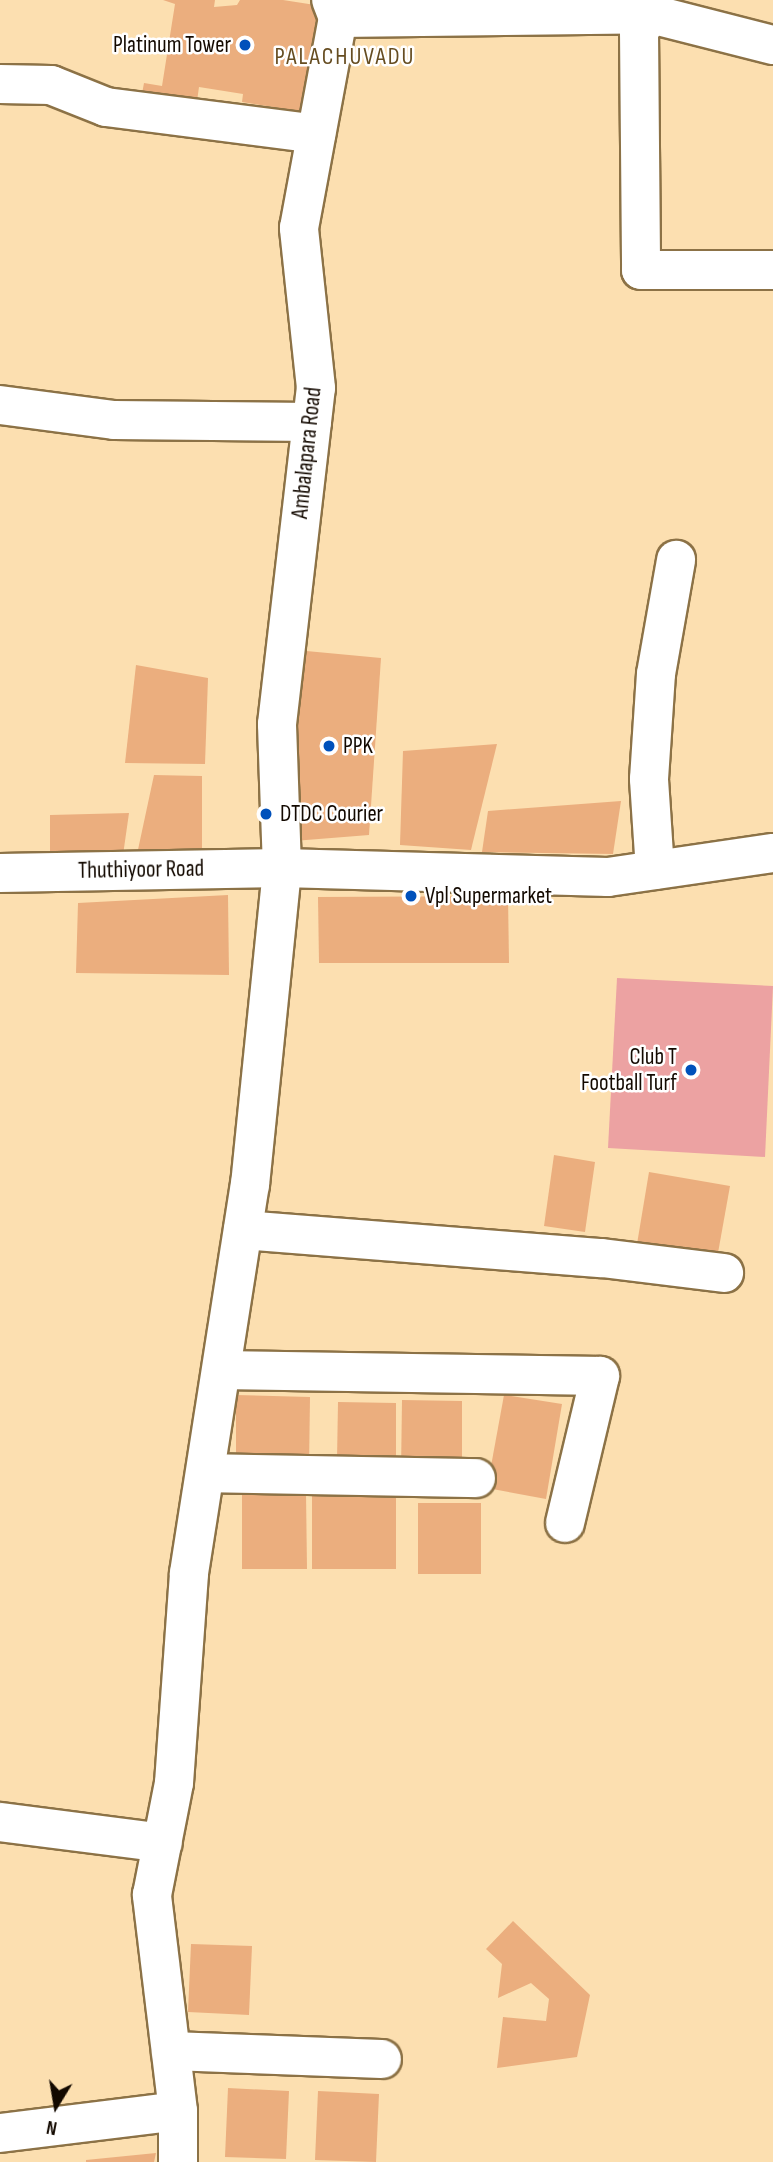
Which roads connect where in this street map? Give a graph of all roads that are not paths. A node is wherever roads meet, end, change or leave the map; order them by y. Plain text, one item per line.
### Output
1 (334, 9) edge
2 (651, 15) junction
3 (773, 45) edge
4 (0, 84) edge
5 (316, 134) junction
6 (773, 270) edge
7 (0, 405) edge
8 (312, 422) junction
9 (677, 560) dead end
10 (773, 853) edge
11 (282, 868) junction
12 (655, 870) junction
13 (0, 873) edge
14 (243, 1230) junction
15 (724, 1273) dead end
16 (224, 1370) junction
17 (206, 1473) junction
18 (476, 1478) dead end
19 (565, 1523) dead end
20 (0, 1822) edge
21 (163, 1843) junction
22 (171, 2051) junction
23 (382, 2059) dead end
24 (178, 2111) junction
25 (0, 2133) edge
26 (178, 2162) edge

1 - 2 street
1 - 5 street, Ambalapara Road
2 - 3 street
2 - 6 street
4 - 5 street
5 - 8 street, Ambalapara Road
7 - 8 street
8 - 11 street, Ambalapara Road
9 - 12 street
10 - 12 street, Thuthiyoor Road
11 - 12 street, Thuthiyoor Road
11 - 13 street, Thuthiyoor Road
11 - 14 street, Ambalapara Road
14 - 15 street
14 - 16 street, Ambalapara Road
16 - 17 street, Ambalapara Road
16 - 19 street
17 - 18 street
17 - 21 street, Ambalapara Road
20 - 21 street
21 - 22 street, Ambalapara Road
22 - 23 street
22 - 24 street, Ambalapara Road
24 - 25 street
24 - 26 street, Ambalapara Road

